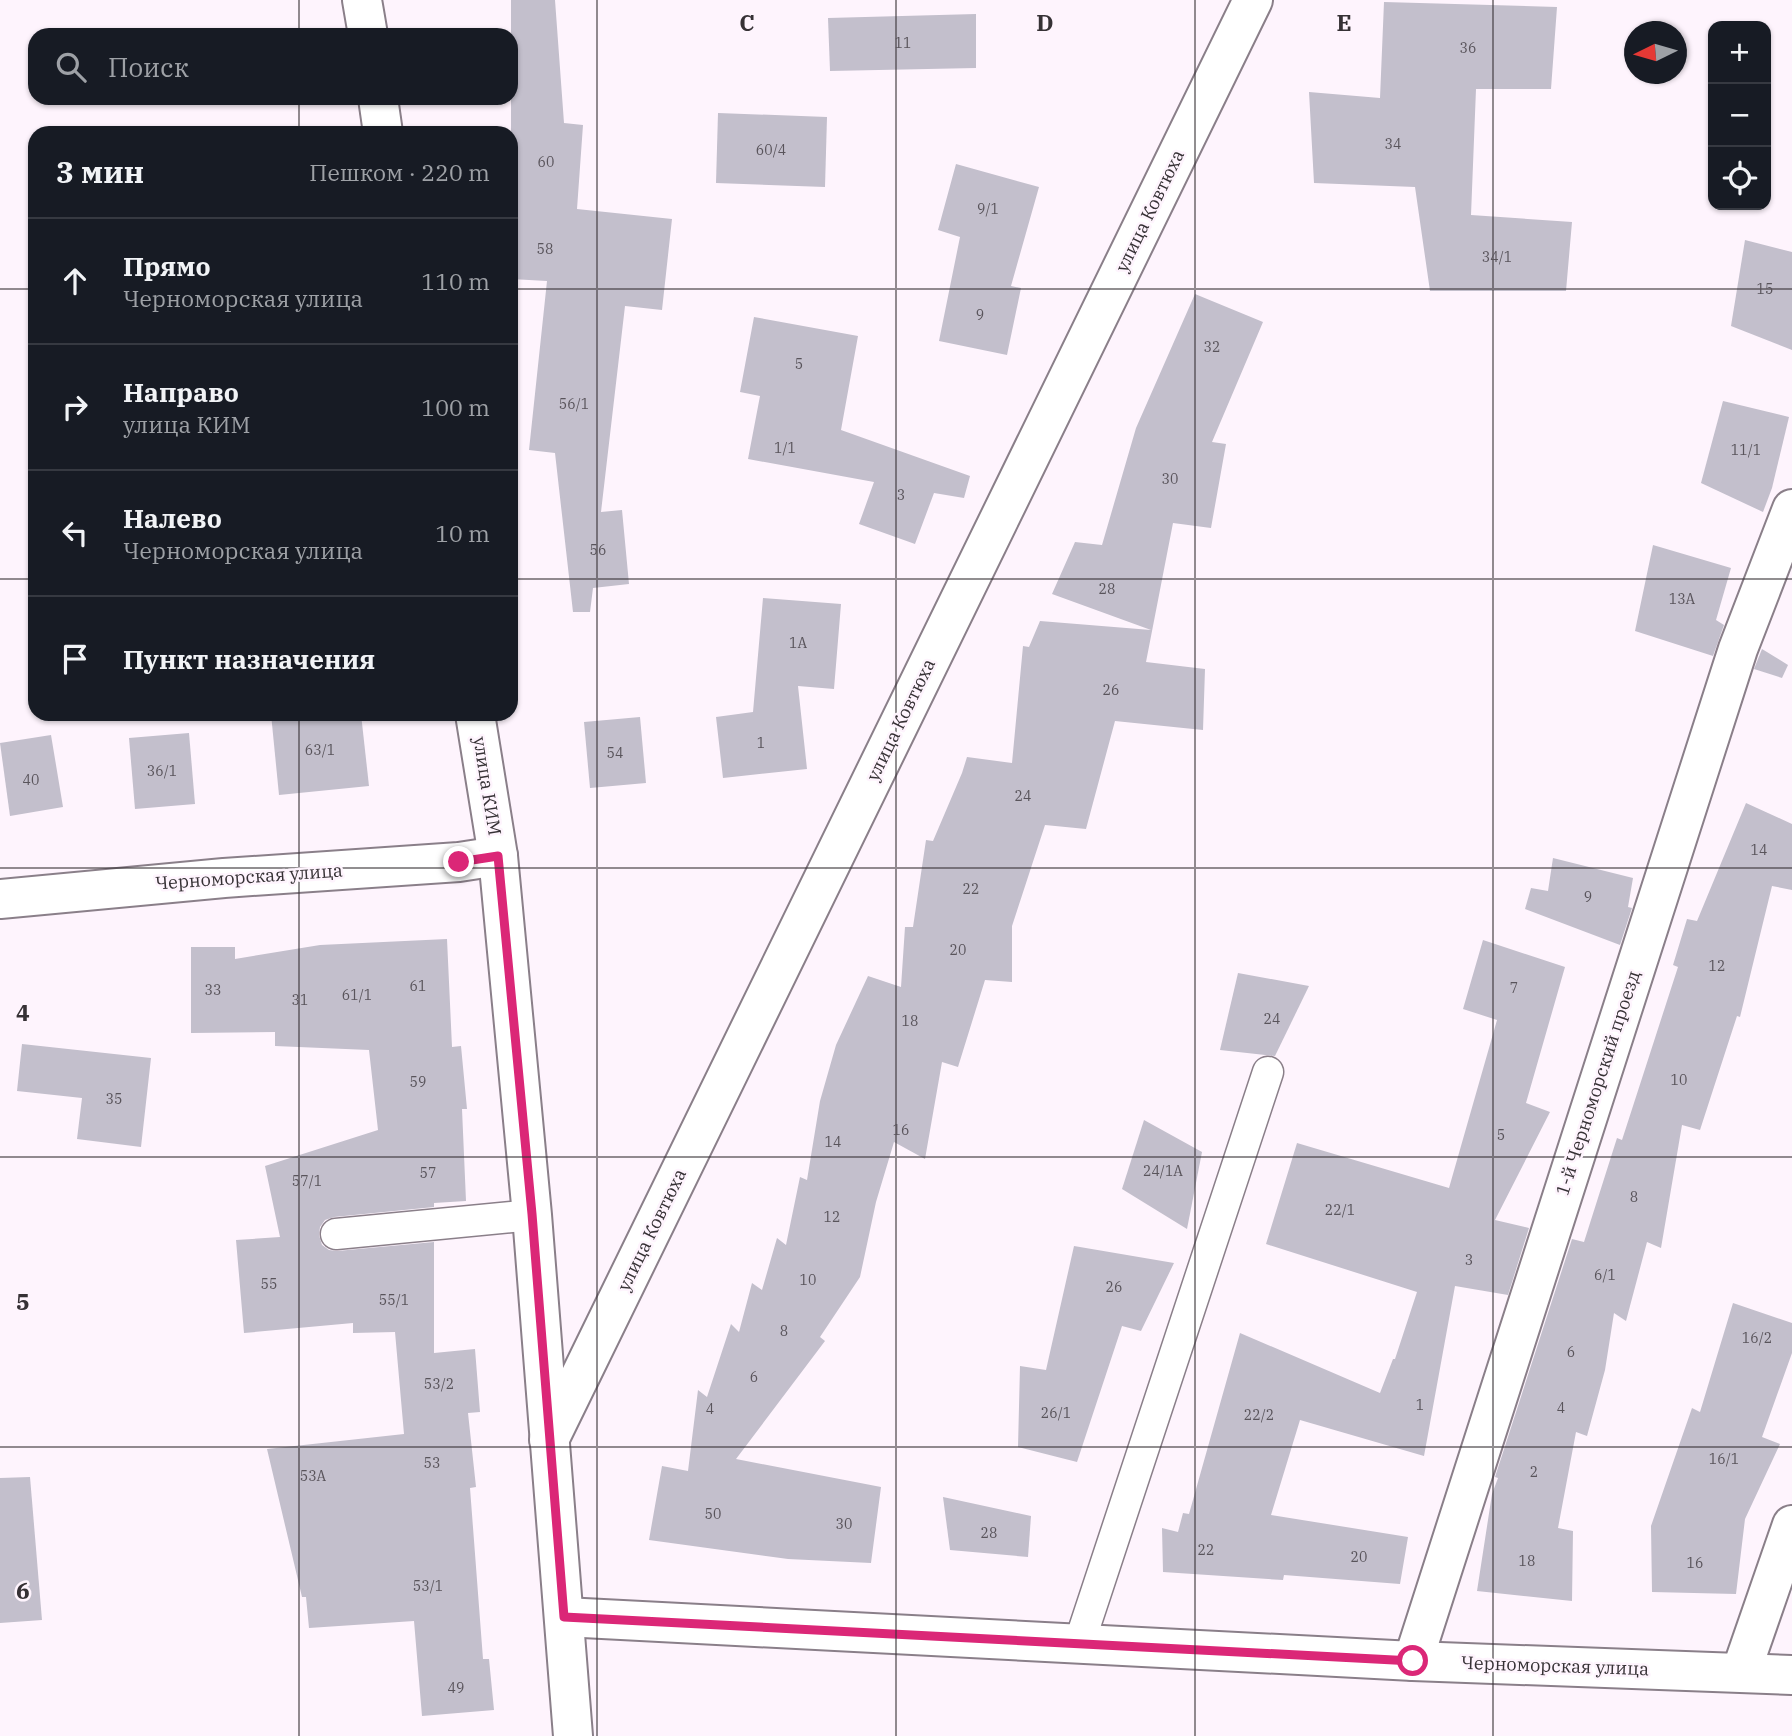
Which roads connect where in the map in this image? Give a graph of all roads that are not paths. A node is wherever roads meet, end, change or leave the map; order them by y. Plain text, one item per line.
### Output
1 (362, 0) edge
2 (1253, 0) edge
3 (367, 28) edge
4 (379, 105) edge
5 (382, 126) edge
6 (1792, 509) edge
7 (476, 721) edge
8 (498, 856) junction
9 (0, 899) edge
10 (1268, 1072) dead end
11 (532, 1214) junction
12 (336, 1234) dead end
13 (549, 1440) junction
14 (1792, 1525) edge
15 (564, 1617) junction
16 (1079, 1644) junction
17 (1413, 1661) junction
18 (1741, 1672) junction
19 (1792, 1675) edge
20 (573, 1736) edge

1 - 3 street
2 - 13 street, улица Ковтюха
4 - 5 street
6 - 17 street, 1-й Черноморский проезд
7 - 8 street, улица КИМ
8 - 9 street, Черноморская улица
8 - 11 street, улица КИМ
10 - 16 lane
11 - 12 lane
11 - 13 street, улица КИМ
13 - 15 street, улица КИМ
14 - 18 street
15 - 16 street, Черноморская улица
15 - 20 street, улица КИМ
16 - 17 street, Черноморская улица
17 - 18 street, Черноморская улица
18 - 19 street, Черноморская улица

